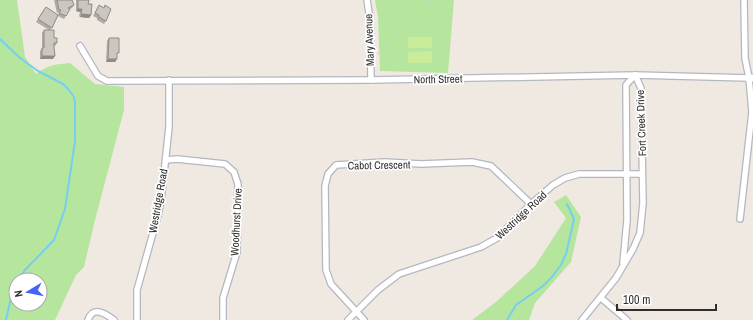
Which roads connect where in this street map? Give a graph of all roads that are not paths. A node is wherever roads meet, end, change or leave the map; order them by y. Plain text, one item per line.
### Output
1 (367, 0) edge
2 (744, 0) edge
3 (80, 46) dead end
4 (636, 75) junction
5 (751, 78) edge
6 (169, 80) junction
7 (371, 80) junction
8 (166, 160) junction
9 (627, 174) junction
10 (642, 174) junction
11 (531, 204) junction
12 (740, 219) dead end
13 (623, 266) junction
14 (601, 298) junction
15 (355, 312) junction
16 (88, 320) edge
17 (114, 320) edge
18 (137, 320) edge
19 (223, 320) edge
20 (348, 320) edge
21 (364, 320) edge
22 (582, 320) edge
23 (627, 320) edge

1 - 7 street, Mary Avenue
2 - 5 street
3 - 6 street, North Street
4 - 5 street, North Street
4 - 7 street, North Street
4 - 9 street, Fort Creek Drive
4 - 10 street, Fort Creek Drive
5 - 12 street
6 - 7 street, North Street
6 - 8 street, Westridge Road
8 - 18 street, Westridge Road
8 - 19 street, Woodhurst Drive
9 - 10 street, Westridge Road
9 - 11 street, Westridge Road
9 - 13 street, Fort Creek Drive
10 - 13 street, Fort Creek Drive
11 - 15 street, Westridge Road
11 - 15 street, Cabot Crescent
13 - 14 street, Fort Creek Drive
14 - 22 street, Fort Creek Drive
14 - 23 street
15 - 20 street, Westridge Road
15 - 21 street, Cabot Crescent
16 - 17 street

